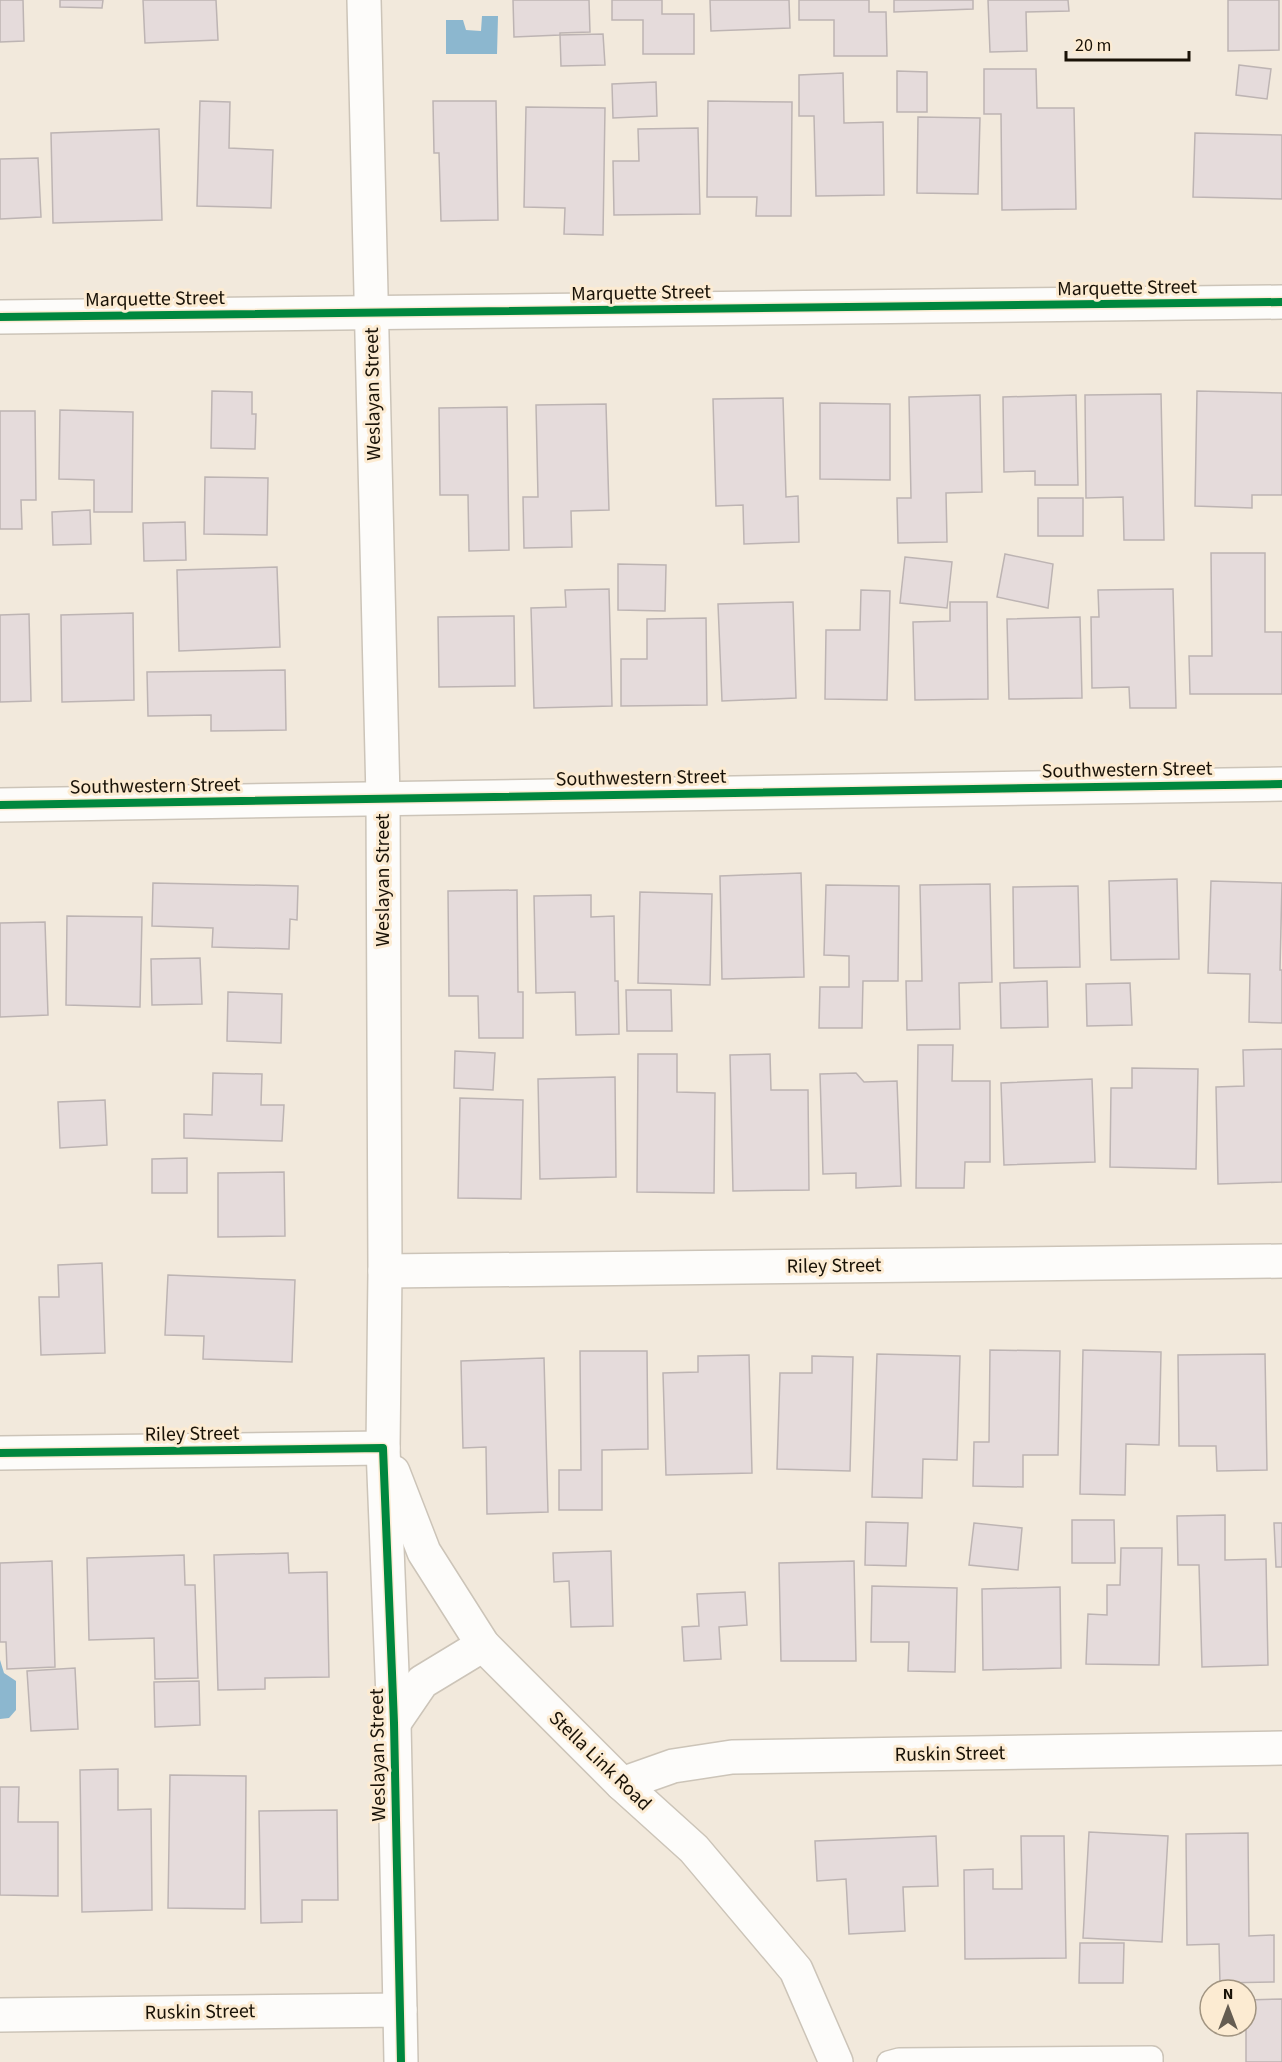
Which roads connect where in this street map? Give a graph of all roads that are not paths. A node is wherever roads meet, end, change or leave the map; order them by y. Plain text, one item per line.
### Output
1 (364, 0) edge
2 (1282, 302) edge
3 (372, 313) junction
4 (0, 317) edge
5 (1282, 784) edge
6 (383, 798) junction
7 (0, 805) edge
8 (1282, 1262) edge
9 (385, 1271) junction
10 (384, 1448) junction
11 (0, 1453) edge
12 (483, 1645) junction
13 (394, 1723) junction
14 (1282, 1748) edge
15 (622, 1784) junction
16 (400, 2010) junction
17 (0, 2015) edge
18 (988, 2060) edge
19 (401, 2062) edge
20 (836, 2062) edge
21 (888, 2062) edge
22 (1152, 2062) edge

1 - 3 street, Weslayan Street
2 - 3 street, Marquette Street
3 - 4 street, Marquette Street
3 - 6 street, Weslayan Street
5 - 6 street, Southwestern Street
6 - 7 street, Southwestern Street
6 - 9 street, Weslayan Street
8 - 9 street, Riley Street
9 - 10 street, Weslayan Street
10 - 11 street, Riley Street
10 - 12 street, Stella Link Road
10 - 13 street, Weslayan Street
12 - 13 street, Weslayan Street
12 - 15 street, Stella Link Road
13 - 16 street, Weslayan Street
14 - 15 street, Ruskin Street
15 - 20 street, Stella Link Road
16 - 17 street, Ruskin Street
16 - 19 street, Weslayan Street
18 - 21 lane
18 - 22 lane

